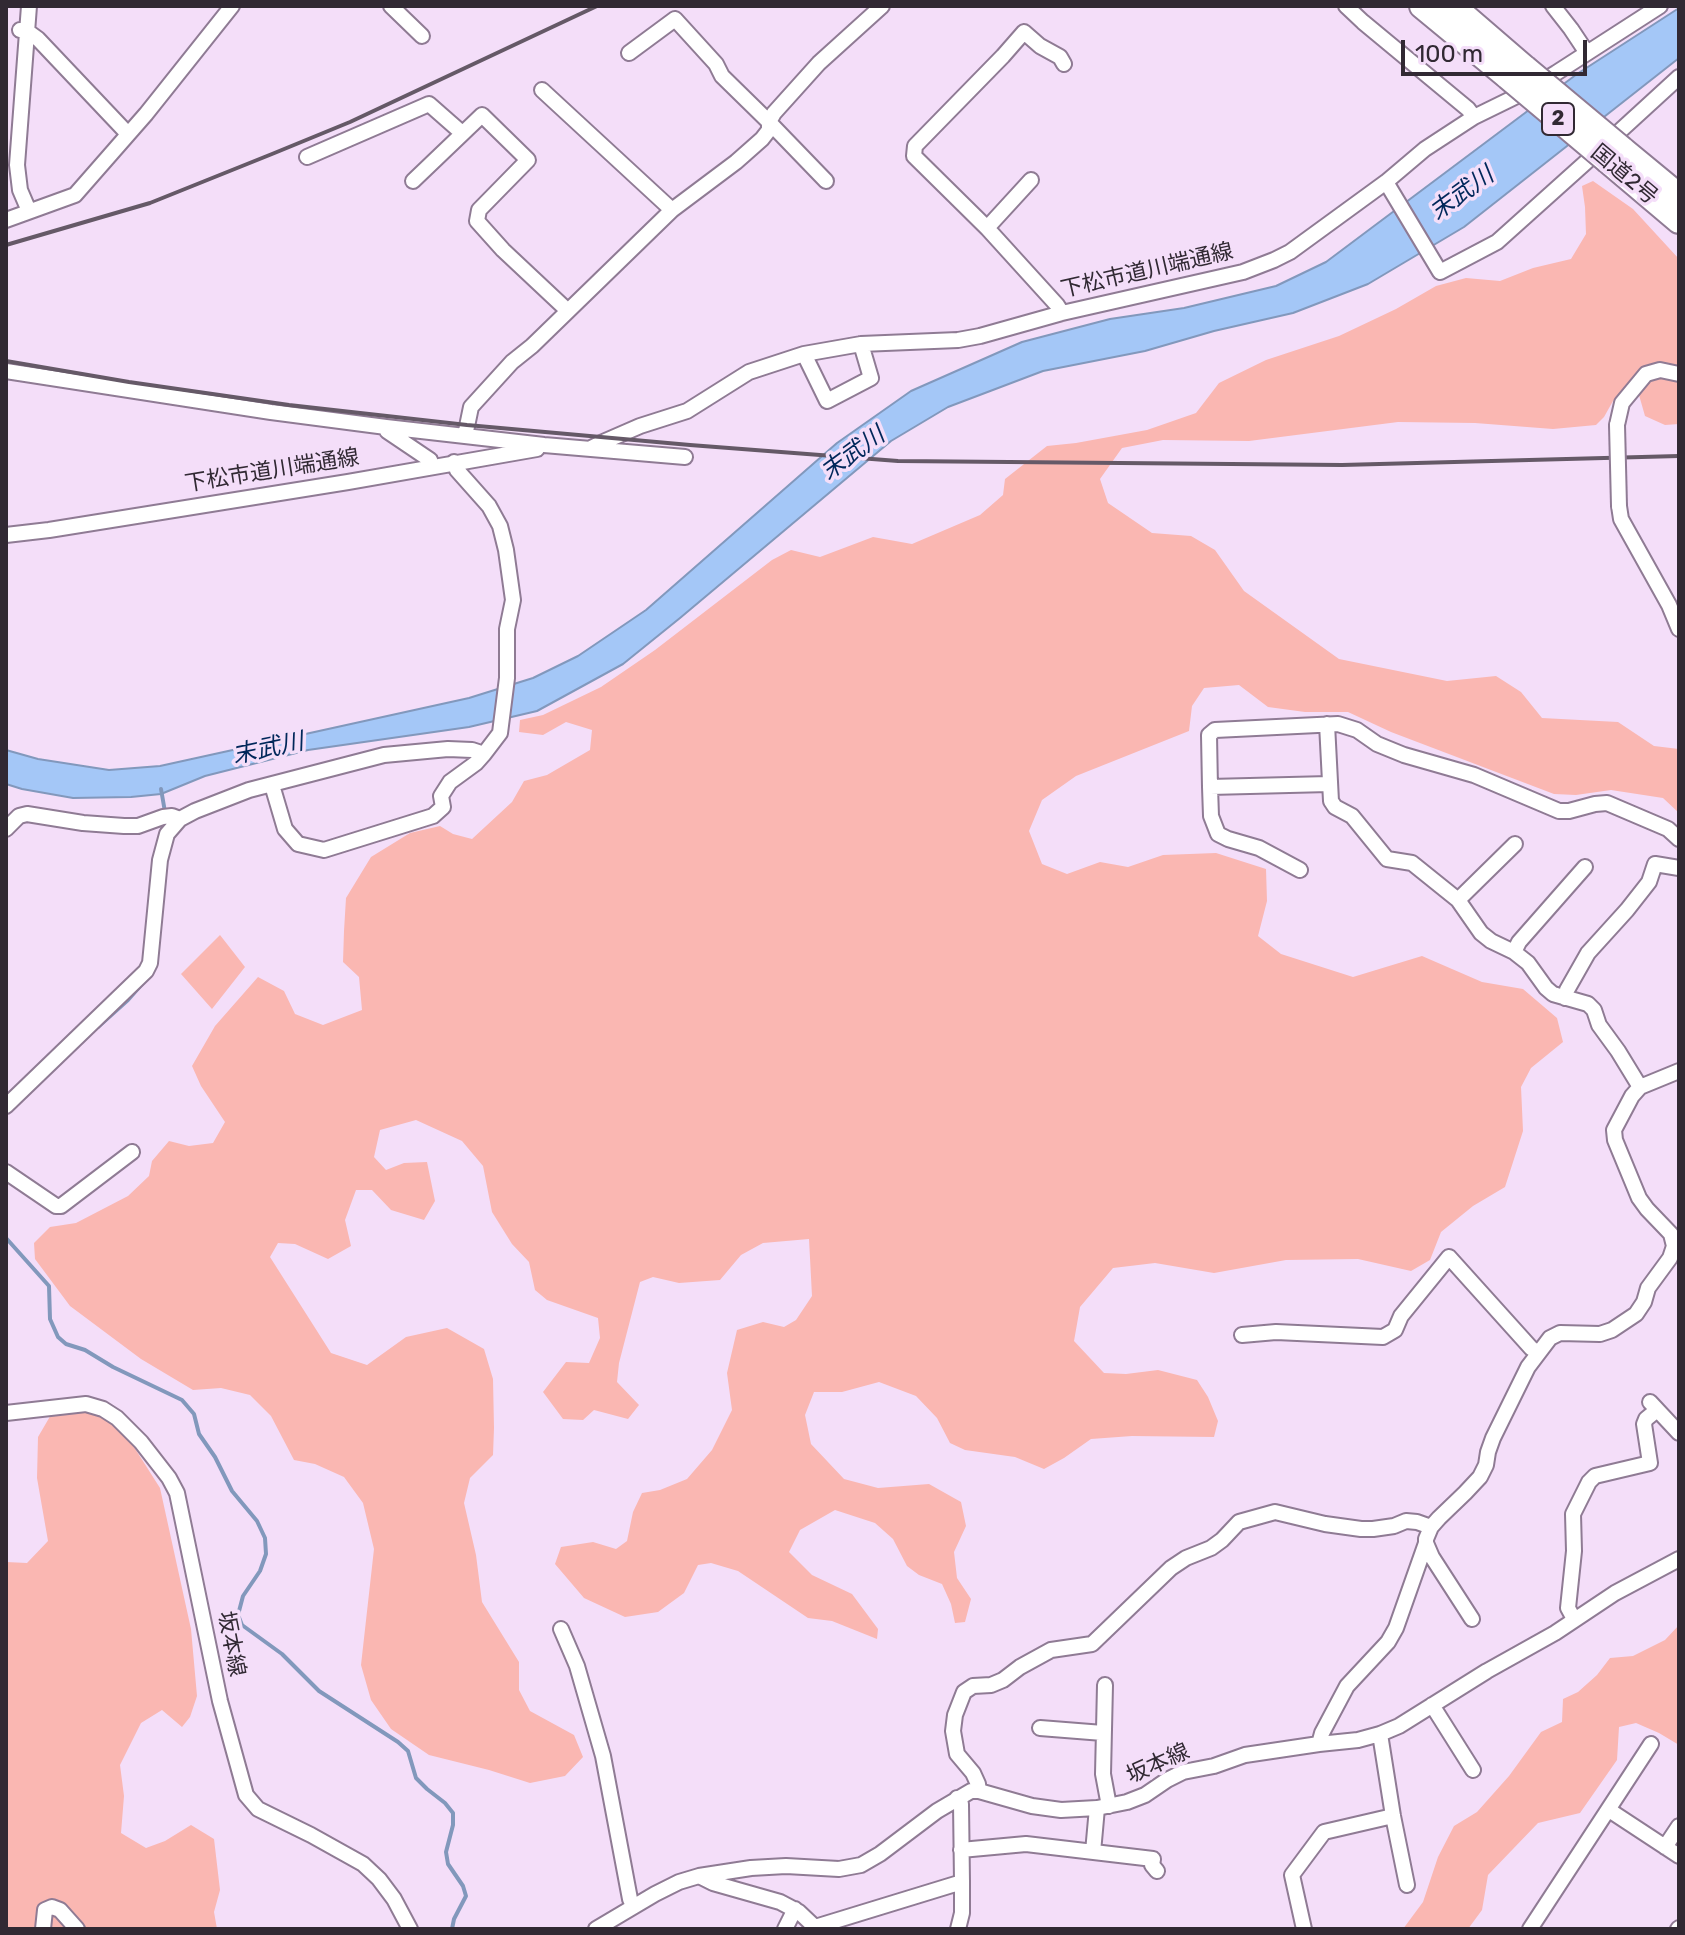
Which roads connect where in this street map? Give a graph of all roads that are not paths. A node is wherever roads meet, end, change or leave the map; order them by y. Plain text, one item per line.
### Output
1 (29, 6) edge
2 (232, 6) edge
3 (391, 6) edge
4 (882, 6) edge
5 (1346, 6) edge
6 (1422, 6) edge
7 (1453, 6) edge
8 (1553, 6) edge
9 (1660, 6) edge
10 (23, 30) junction
11 (422, 36) dead end
12 (629, 53) dead end
13 (1587, 53) junction
14 (1064, 64) dead end
15 (1516, 72) junction
16 (1679, 77) edge
17 (542, 90) dead end
18 (1474, 117) junction
19 (769, 122) junction
20 (462, 133) junction
21 (128, 134) junction
22 (1615, 155) junction
23 (307, 157) dead end
24 (1031, 180) dead end
25 (413, 181) dead end
26 (826, 181) dead end
27 (1388, 185) junction
28 (1679, 196) edge
29 (672, 210) junction
30 (29, 211) junction
31 (6, 220) edge
32 (1679, 221) edge
33 (987, 228) junction
34 (568, 311) junction
35 (1062, 313) junction
36 (861, 344) junction
37 (804, 354) junction
38 (6, 371) edge
39 (1679, 374) edge
40 (386, 427) junction
41 (465, 436) junction
42 (544, 445) junction
43 (591, 448) junction
44 (685, 457) dead end
45 (454, 462) junction
46 (432, 466) junction
47 (6, 535) edge
48 (1679, 629) edge
49 (1327, 724) junction
50 (484, 754) junction
51 (1329, 784) junction
52 (272, 785) junction
53 (1210, 787) junction
54 (171, 818) junction
55 (6, 829) edge
56 (1679, 839) edge
57 (1515, 844) dead end
58 (1585, 867) dead end
59 (1679, 868) edge
60 (1300, 870) dead end
61 (1458, 900) junction
62 (1514, 952) junction
63 (1565, 998) junction
64 (1679, 1071) edge
65 (1640, 1087) junction
66 (6, 1106) edge
67 (132, 1152) dead end
68 (6, 1172) edge
69 (1242, 1335) dead end
70 (1538, 1353) junction
71 (6, 1413) edge
72 (1679, 1433) edge
73 (1431, 1527) junction
74 (1426, 1543) junction
75 (1679, 1559) edge
76 (1472, 1619) dead end
77 (1574, 1619) junction
78 (561, 1629) dead end
79 (1105, 1685) dead end
80 (1432, 1705) junction
81 (1040, 1728) dead end
82 (1103, 1733) junction
83 (1380, 1734) junction
84 (1319, 1744) junction
85 (1651, 1744) dead end
86 (1473, 1770) dead end
87 (979, 1791) junction
88 (957, 1798) junction
89 (1103, 1807) junction
90 (1609, 1810) junction
91 (1393, 1816) junction
92 (1679, 1826) edge
93 (1665, 1847) junction
94 (961, 1850) junction
95 (1093, 1852) junction
96 (1679, 1856) edge
97 (1157, 1871) dead end
98 (699, 1876) junction
99 (962, 1882) junction
100 (1407, 1885) dead end
101 (633, 1906) junction
102 (795, 1909) junction
103 (816, 1928) edge
104 (43, 1929) edge
105 (77, 1929) edge
106 (410, 1929) edge
107 (596, 1929) edge
108 (785, 1929) edge
109 (958, 1929) edge
110 (1304, 1929) edge
111 (1530, 1929) edge

1 - 10 street
2 - 21 street
3 - 11 street
4 - 19 street
5 - 18 street
6 - 15 highway, 国道2号 / 2
7 - 15 highway, 国道2号 / 2
8 - 13 street
9 - 13 street, 下松市道川端通線
10 - 21 street
10 - 30 street
12 - 19 street
13 - 18 street, 下松市道川端通線
14 - 33 street
15 - 22 highway, 国道2号 / 2, bridge
16 - 27 street
17 - 29 street
18 - 27 street, 下松市道川端通線
19 - 26 street
19 - 29 street
20 - 23 street
20 - 25 street
20 - 34 street
21 - 30 street
22 - 28 highway, 国道2号 / 2
22 - 32 highway, 国道2号 / 2
24 - 33 street
27 - 35 street, 下松市道川端通線
29 - 34 street
30 - 31 street
33 - 35 street
34 - 41 street
35 - 36 street, 下松市道川端通線
36 - 37 street, 下松市道川端通線
36 - 37 street
37 - 43 street, 下松市道川端通線
38 - 40 street
39 - 48 street, bridge
40 - 41 street
40 - 46 street
41 - 42 street
42 - 43 street
42 - 45 street, 下松市道川端通線
43 - 44 street
45 - 46 street, 下松市道川端通線
45 - 50 street
46 - 47 street, 下松市道川端通線
49 - 51 street
49 - 53 street
49 - 56 street
50 - 52 street
50 - 52 street
51 - 53 street
51 - 61 street
52 - 54 street
53 - 60 street
54 - 55 street
54 - 66 street
57 - 61 street
58 - 62 street
59 - 63 street
61 - 62 street
62 - 63 street
63 - 65 street
64 - 65 street
65 - 70 street
67 - 68 street
69 - 70 street
70 - 73 street
71 - 106 street, 坂本線
72 - 77 street
73 - 74 street
73 - 87 street
74 - 76 street
74 - 84 street
75 - 77 street, 坂本線
77 - 80 street, 坂本線
78 - 101 street
79 - 82 street
80 - 83 street, 坂本線
80 - 86 street
81 - 82 street
82 - 89 street
83 - 84 street, 坂本線
83 - 91 street
84 - 89 street, 坂本線
85 - 90 street
87 - 88 street
87 - 89 street, 坂本線
88 - 94 street
88 - 98 street
89 - 95 street
90 - 93 street
90 - 111 street
91 - 100 street
91 - 110 street
92 - 93 street
93 - 96 street
94 - 95 street
94 - 99 street
95 - 97 street
98 - 101 street
98 - 102 street
99 - 103 street
99 - 109 street
101 - 107 street
102 - 103 street
102 - 108 street
104 - 105 street

